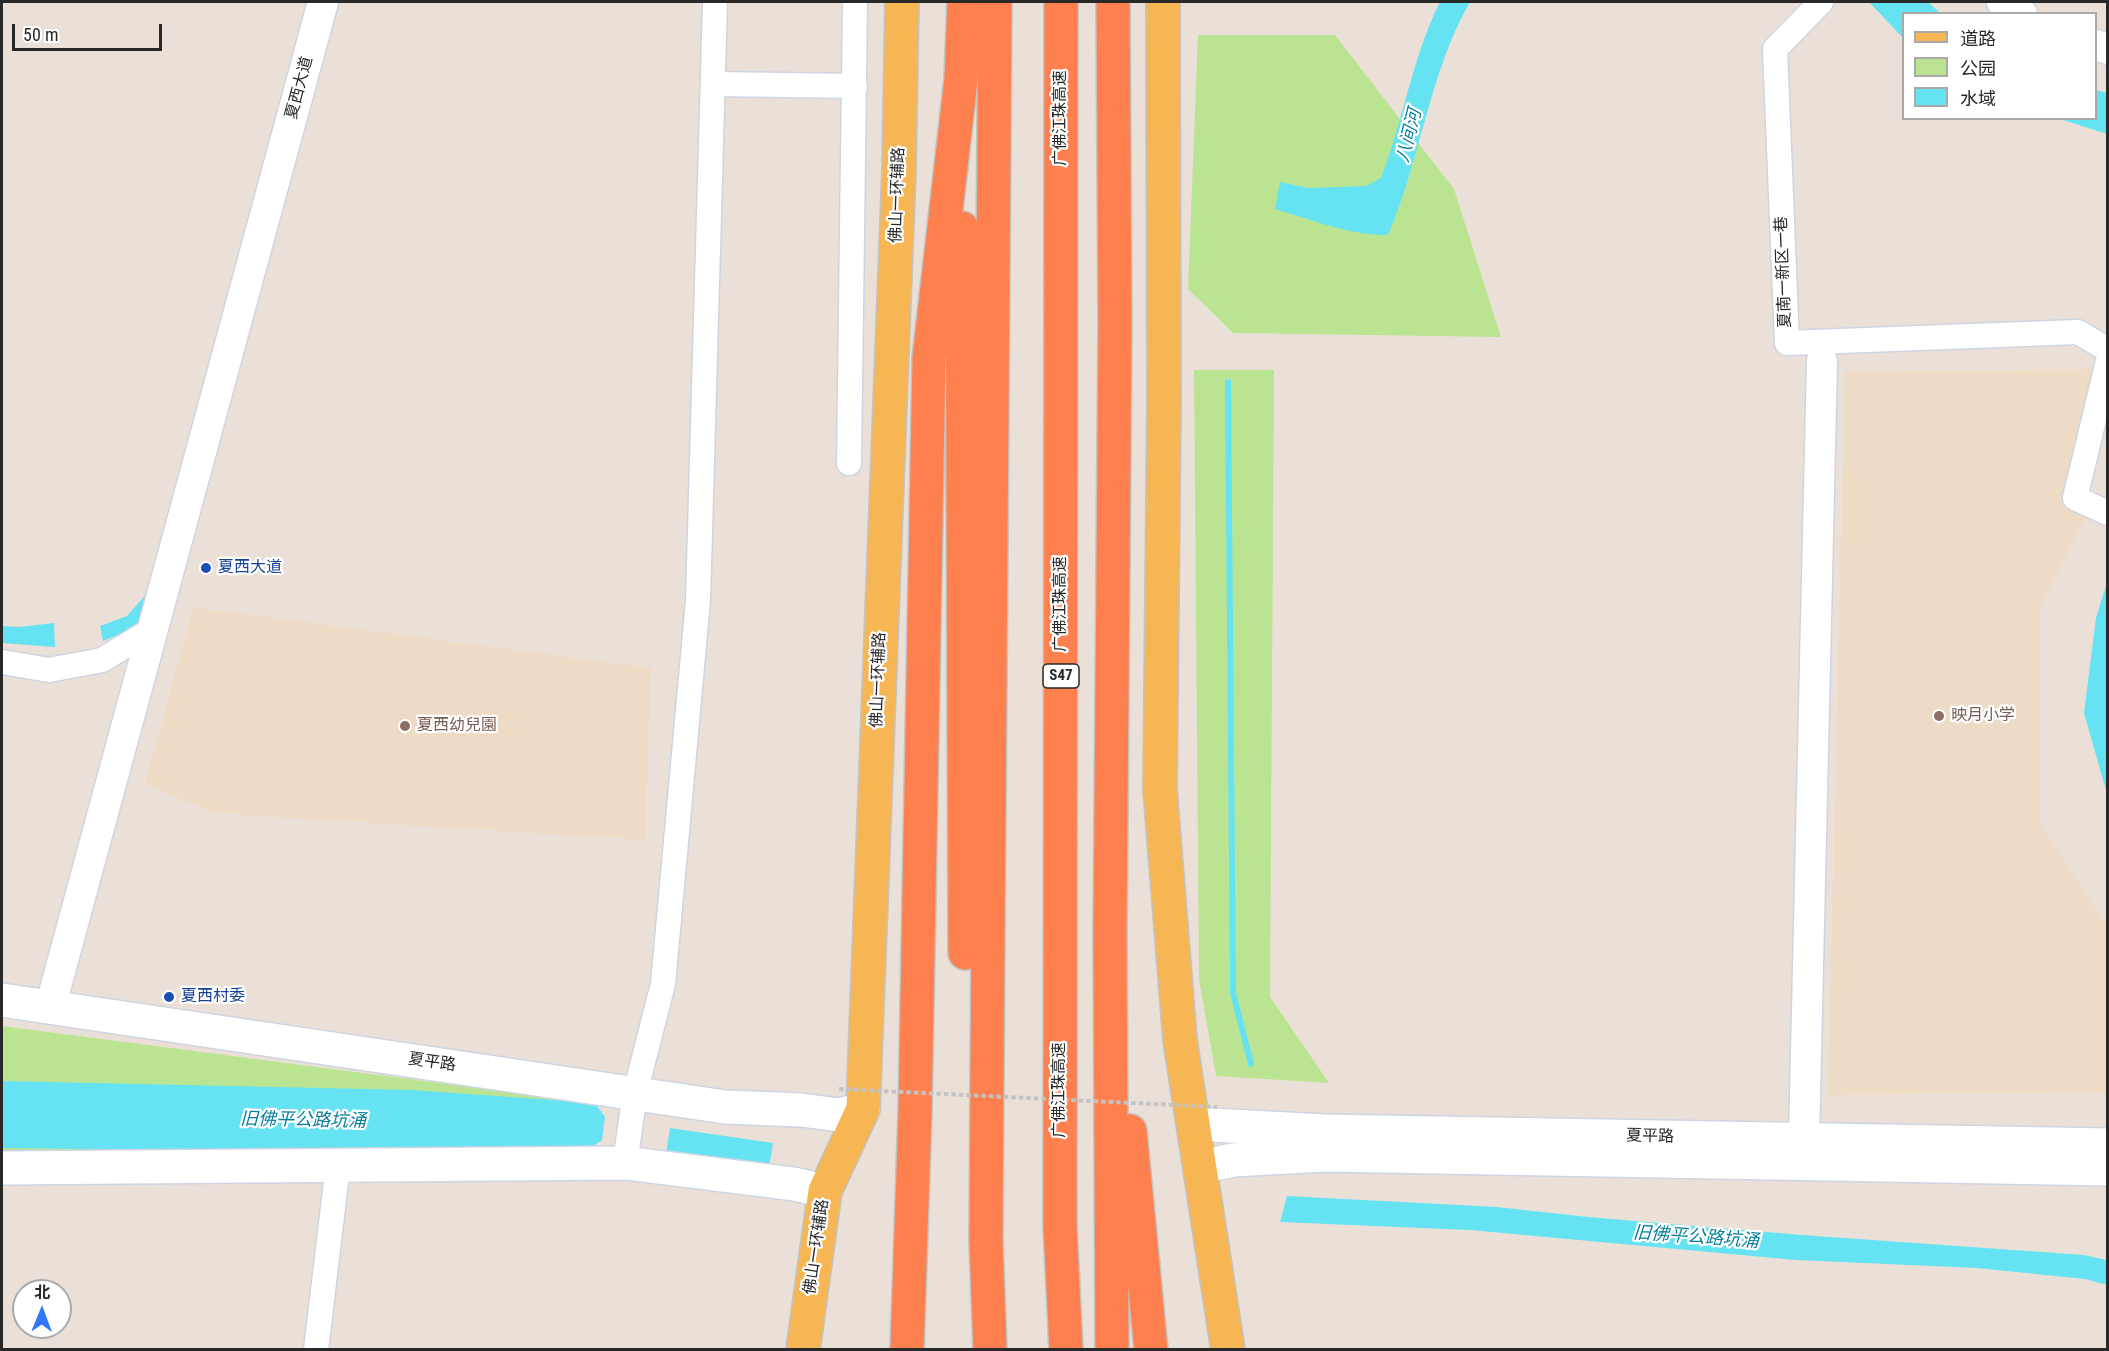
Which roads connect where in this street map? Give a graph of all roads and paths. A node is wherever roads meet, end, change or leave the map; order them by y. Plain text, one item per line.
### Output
1 (323, 2) edge
2 (715, 2) edge
3 (855, 2) edge
4 (902, 2) edge
5 (964, 2) edge
6 (994, 2) edge
7 (1061, 2) edge
8 (1113, 2) edge
9 (1163, 2) edge
10 (1821, 2) edge
11 (2002, 2) edge
12 (2019, 12) edge
13 (961, 79) junction
14 (713, 84) junction
15 (855, 86) junction
16 (2108, 350) edge
17 (1822, 361) dead end
18 (2108, 361) edge
19 (849, 463) dead end
20 (2108, 513) edge
21 (153, 629) junction
22 (2, 662) edge
23 (1110, 932) junction
24 (2, 1000) edge
25 (50, 1008) junction
26 (635, 1093) junction
27 (851, 1099) junction
28 (1205, 1116) junction
29 (1804, 1140) junction
30 (2108, 1145) edge
31 (987, 1160) junction
32 (625, 1163) junction
33 (338, 1166) junction
34 (1200, 1167) junction
35 (2, 1168) edge
36 (2108, 1169) edge
37 (825, 1191) junction
38 (316, 1350) edge
39 (803, 1350) edge
40 (907, 1350) edge
41 (990, 1350) edge
42 (1066, 1350) edge
43 (1112, 1350) edge
44 (1151, 1350) edge
45 (1228, 1350) edge

1 - 21 street, 夏西大道
2 - 14 street
3 - 15 street
4 - 27 main road, 佛山一环辅路
5 - 13 highway
6 - 31 highway
7 - 42 highway, 广佛江珠高速 / S47
8 - 23 highway
9 - 28 main road
10 - 16 street, 夏南一新区一巷
11 - 12 street
13 - 31 highway
13 - 40 highway
14 - 15 street
14 - 26 street
15 - 19 street
17 - 29 street
18 - 20 street
21 - 22 street
21 - 25 street, 夏西大道
23 - 43 highway
23 - 44 highway
24 - 25 main road, 夏平路
25 - 26 main road, 夏平路
26 - 27 main road, 夏平路
26 - 32 street
27 - 28 path, bridge
27 - 37 main road, 佛山一环辅路
28 - 29 main road, 夏平路
28 - 34 main road
29 - 30 main road, 夏平路
31 - 41 highway
32 - 33 main road
32 - 37 main road
33 - 35 main road
33 - 38 street
34 - 36 main road, 夏平路
34 - 45 main road
37 - 39 main road, 佛山一环辅路

